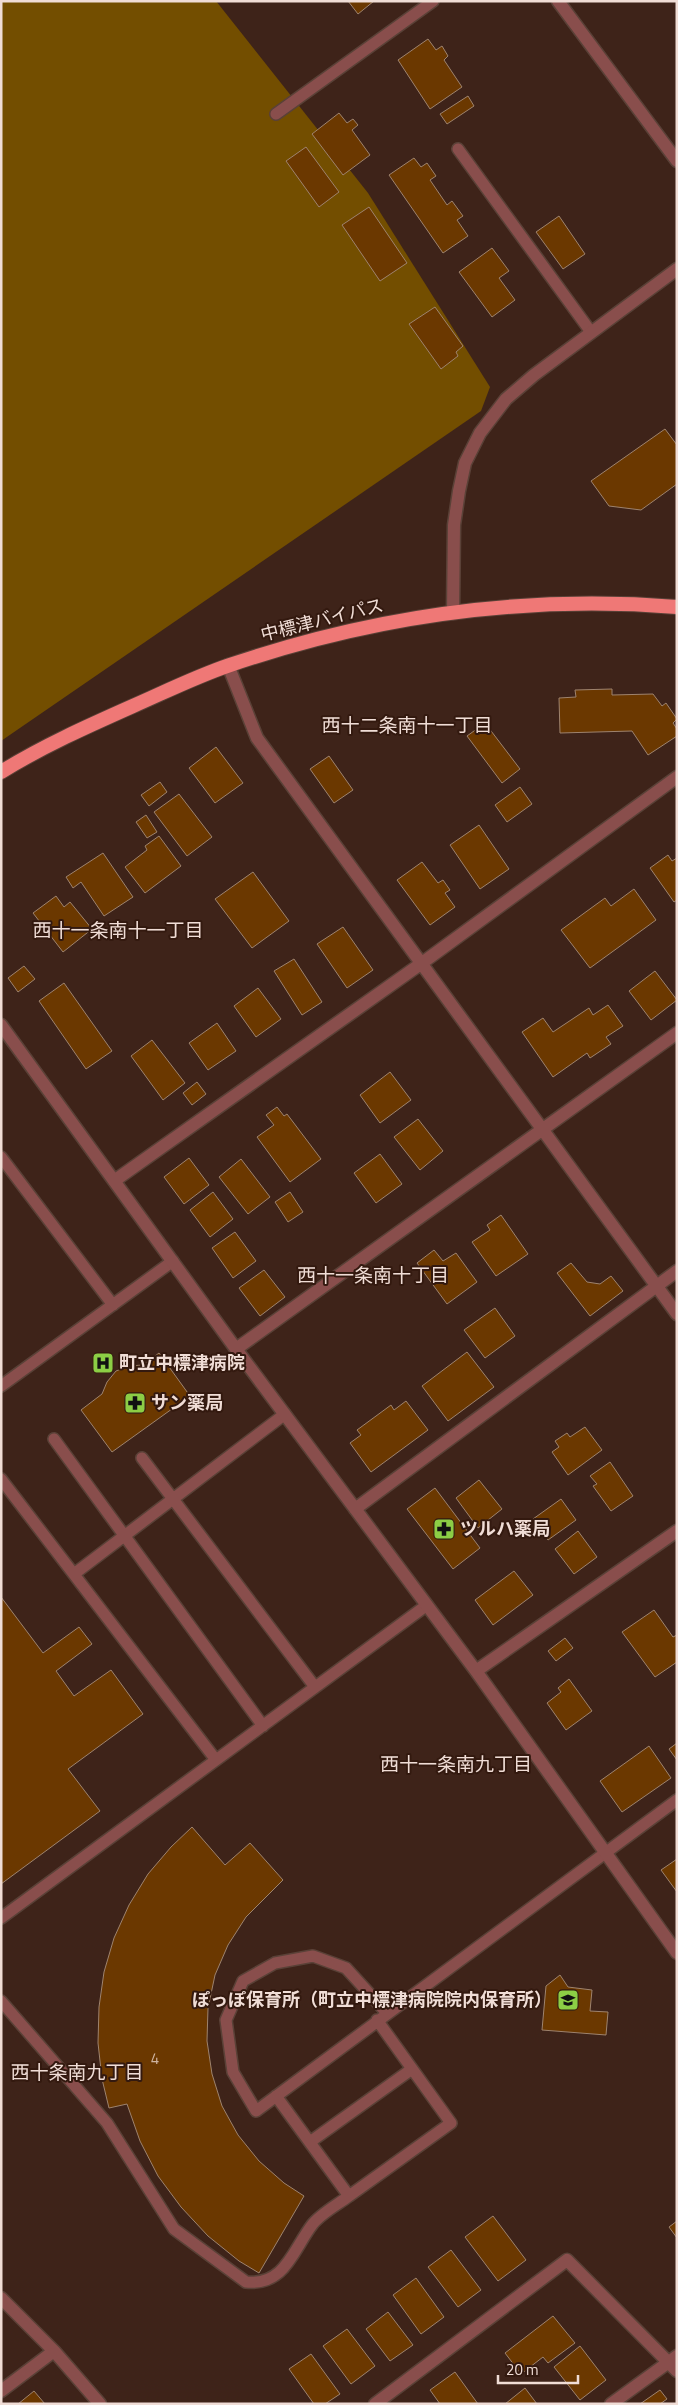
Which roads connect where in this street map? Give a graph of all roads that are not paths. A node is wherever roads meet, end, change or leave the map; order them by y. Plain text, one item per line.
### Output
1 (433, 1) edge
2 (558, 1) edge
3 (276, 114) dead end
4 (458, 149) dead end
5 (677, 161) edge
6 (677, 269) edge
7 (592, 332) junction
8 (677, 607) edge
9 (453, 613) junction
10 (228, 665) junction
11 (1, 772) edge
12 (677, 777) edge
13 (422, 963) junction
14 (1, 1025) edge
15 (677, 1033) edge
16 (543, 1130) junction
17 (1, 1156) edge
18 (114, 1181) junction
19 (173, 1261) junction
20 (677, 1271) edge
21 (656, 1285) junction
22 (113, 1304) junction
23 (677, 1314) edge
24 (236, 1349) junction
25 (1, 1386) edge
26 (285, 1414) junction
27 (54, 1439) dead end
28 (142, 1458) dead end
29 (1, 1479) edge
30 (173, 1499) junction
31 (355, 1509) junction
32 (677, 1531) edge
33 (126, 1535) junction
34 (74, 1574) junction
35 (427, 1605) junction
36 (476, 1671) junction
37 (316, 1687) junction
38 (263, 1726) junction
39 (216, 1760) junction
40 (677, 1800) edge
41 (603, 1853) junction
42 (1, 1918) edge
43 (677, 1953) edge
44 (1, 2001) edge
45 (387, 2013) junction
46 (377, 2020) junction
47 (412, 2069) junction
48 (276, 2096) junction
49 (310, 2142) junction
50 (349, 2196) junction
51 (1, 2298) edge
52 (54, 2351) junction
53 (674, 2363) edge
54 (1, 2391) edge
55 (100, 2404) edge
56 (375, 2404) edge
57 (611, 2404) edge

1 - 3 lane
2 - 5 street
4 - 7 lane
6 - 7 street
7 - 9 street
8 - 9 highway, 中標津バイパス
9 - 10 highway, 中標津バイパス
10 - 11 highway, 中標津バイパス
10 - 13 street
12 - 13 street
13 - 16 street
13 - 18 street
14 - 18 street
15 - 16 street
16 - 21 street
16 - 24 street
17 - 22 lane
18 - 19 street
19 - 22 lane
19 - 24 street
20 - 21 street
21 - 23 street
21 - 31 street
22 - 25 lane
24 - 26 street
26 - 30 lane
26 - 31 street
27 - 33 lane
28 - 30 lane
29 - 34 lane
30 - 33 lane
30 - 37 lane
31 - 35 street
32 - 36 street
33 - 34 lane
33 - 38 lane
34 - 39 lane
35 - 36 street
35 - 37 lane
36 - 41 street
37 - 38 lane
38 - 39 lane
39 - 42 lane
40 - 41 lane
41 - 43 street
41 - 45 lane
44 - 50 lane
45 - 46 lane
45 - 48 lane
46 - 47 lane
46 - 48 lane
47 - 49 lane
47 - 50 lane
48 - 49 lane
49 - 50 lane
51 - 52 street
52 - 54 street
52 - 55 street
53 - 56 street
53 - 57 street

